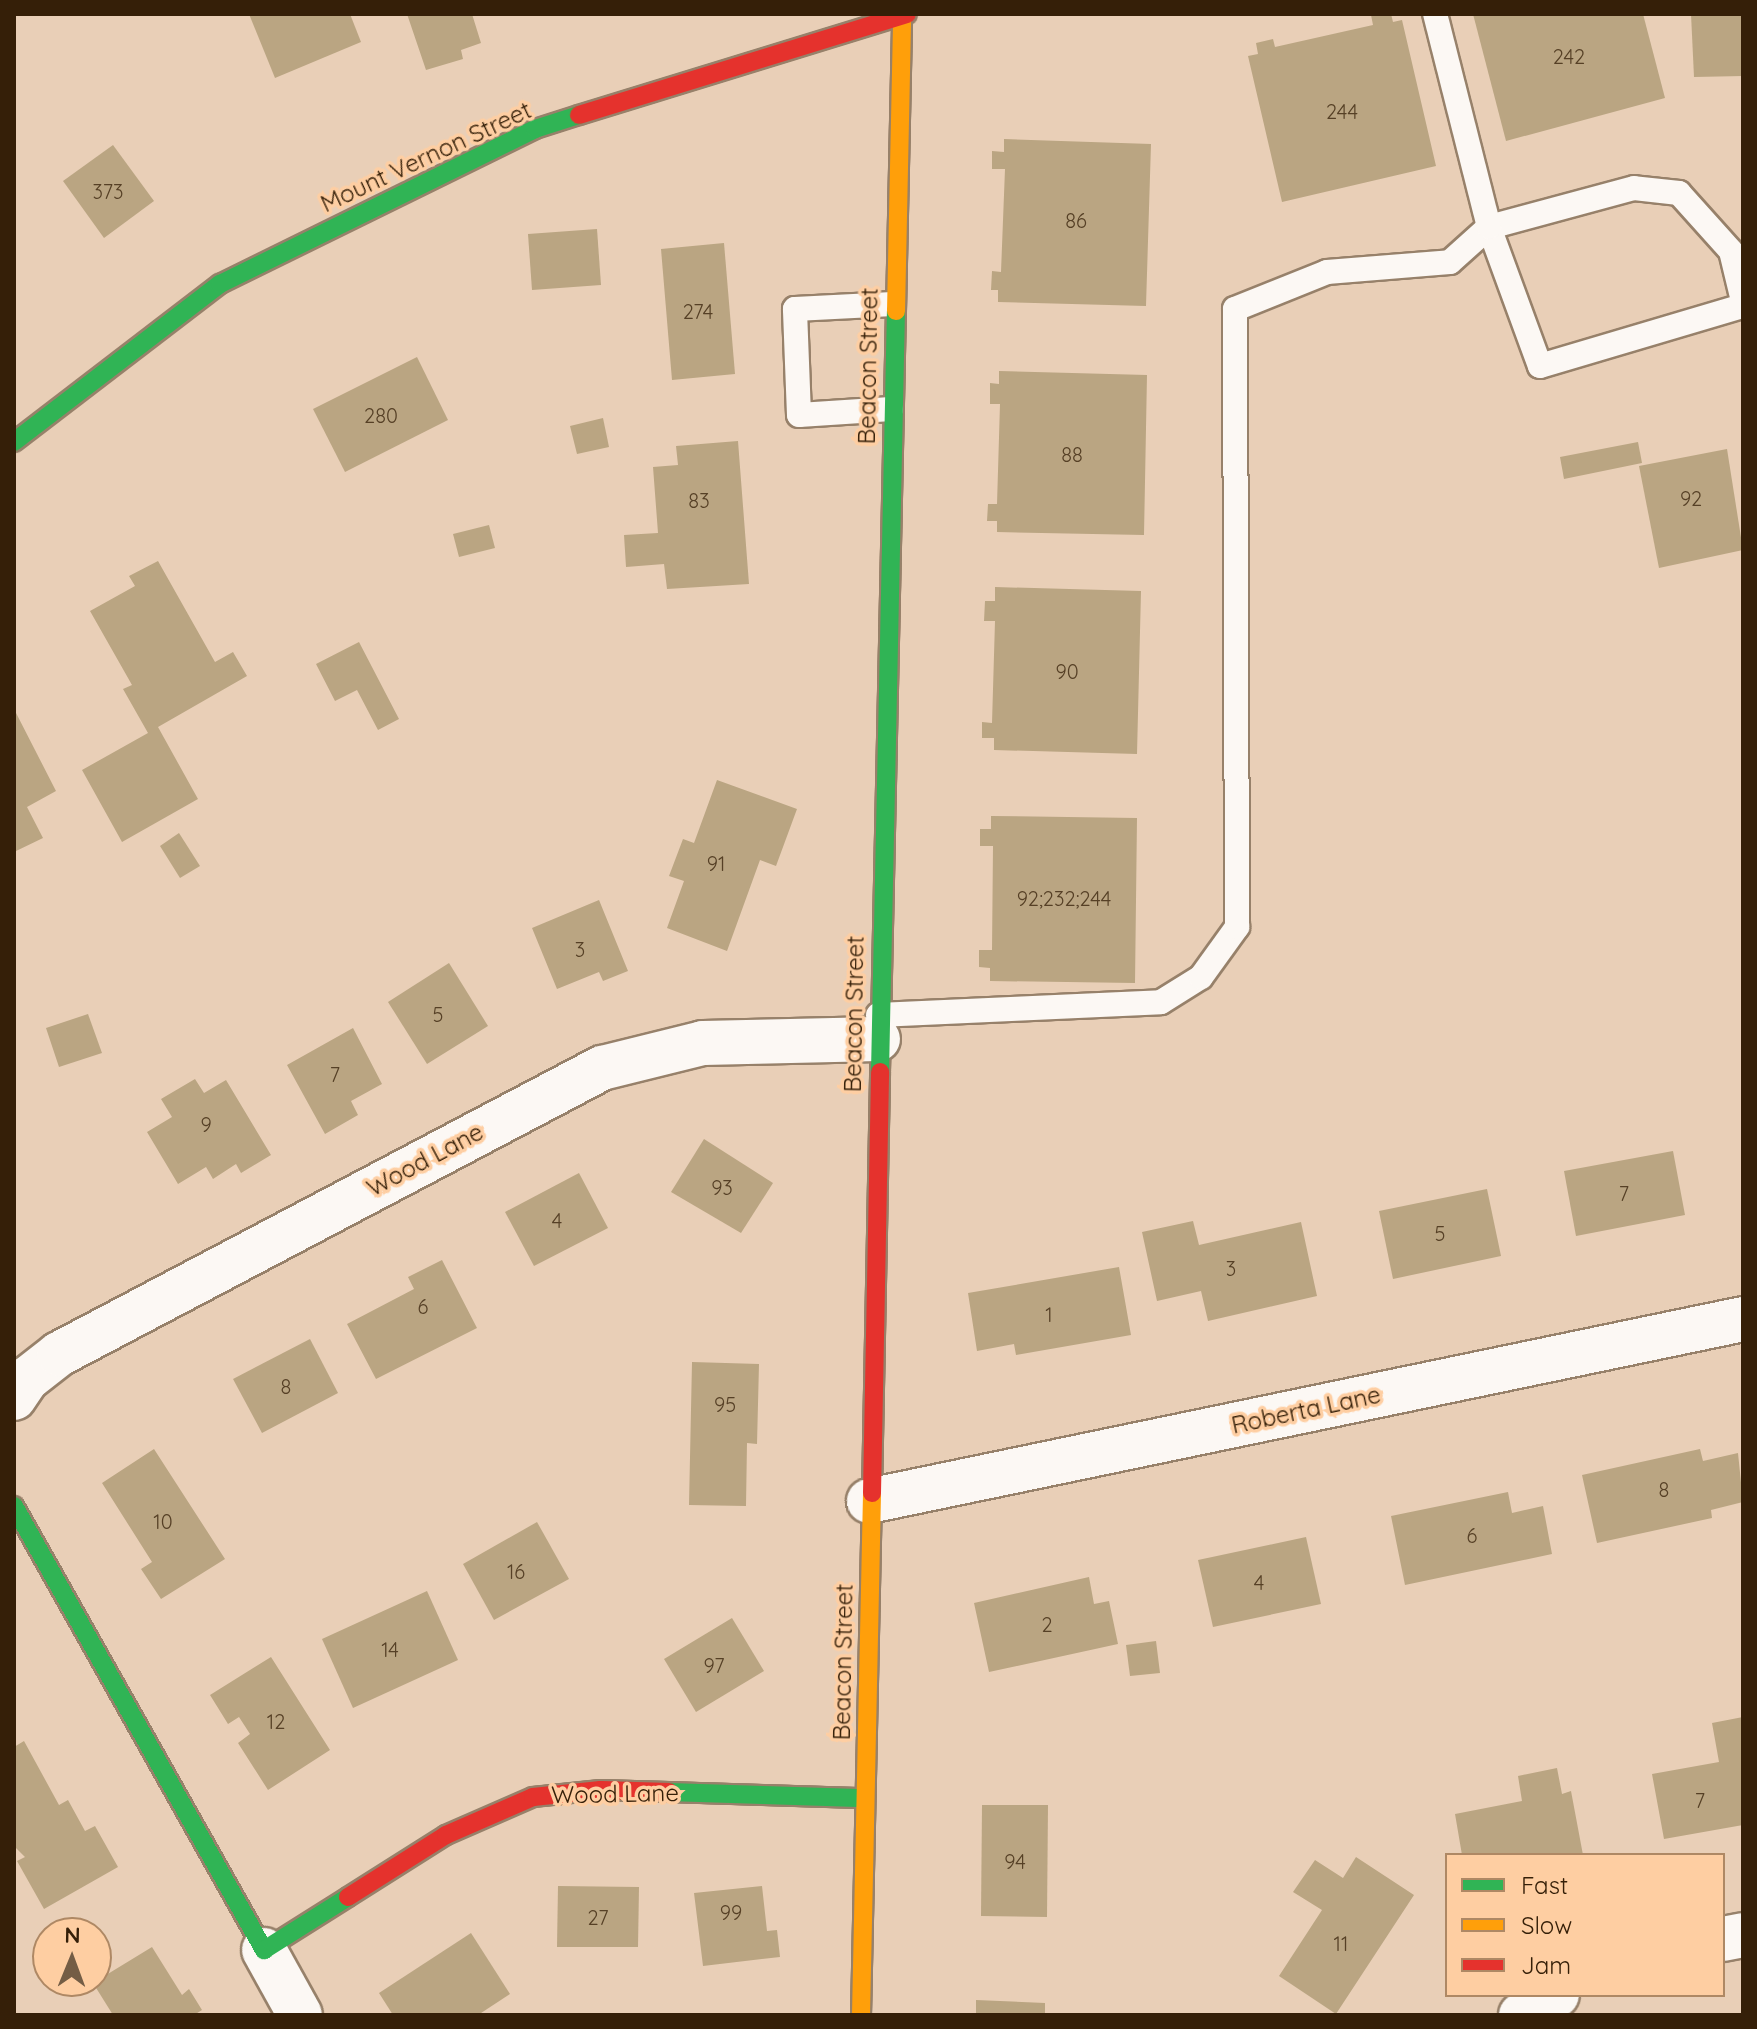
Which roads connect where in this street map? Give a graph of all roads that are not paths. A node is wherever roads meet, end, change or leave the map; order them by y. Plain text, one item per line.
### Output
1 (1435, 14) edge
2 (903, 15) edge
3 (1489, 227) junction
4 (893, 304) junction
5 (1743, 304) edge
6 (891, 409) junction
7 (14, 442) edge
8 (878, 1027) junction
9 (1743, 1319) edge
10 (14, 1398) edge
11 (869, 1501) junction
12 (14, 1506) edge
13 (865, 1798) junction
14 (264, 1950) junction
15 (1553, 1997) edge
16 (300, 2015) edge
17 (861, 2015) edge
18 (1521, 2015) edge

1 - 3 lane
2 - 4 main road, Beacon Street
2 - 7 main road, Mount Vernon Street
3 - 5 lane
3 - 5 lane
3 - 8 lane
4 - 6 main road, Beacon Street
4 - 6 lane
6 - 8 main road, Beacon Street
8 - 10 street, Wood Lane
8 - 11 main road, Beacon Street
9 - 11 street, Roberta Lane
11 - 13 main road, Beacon Street
12 - 14 main road
13 - 14 main road, Wood Lane
13 - 17 main road, Beacon Street
14 - 16 street
15 - 18 street

